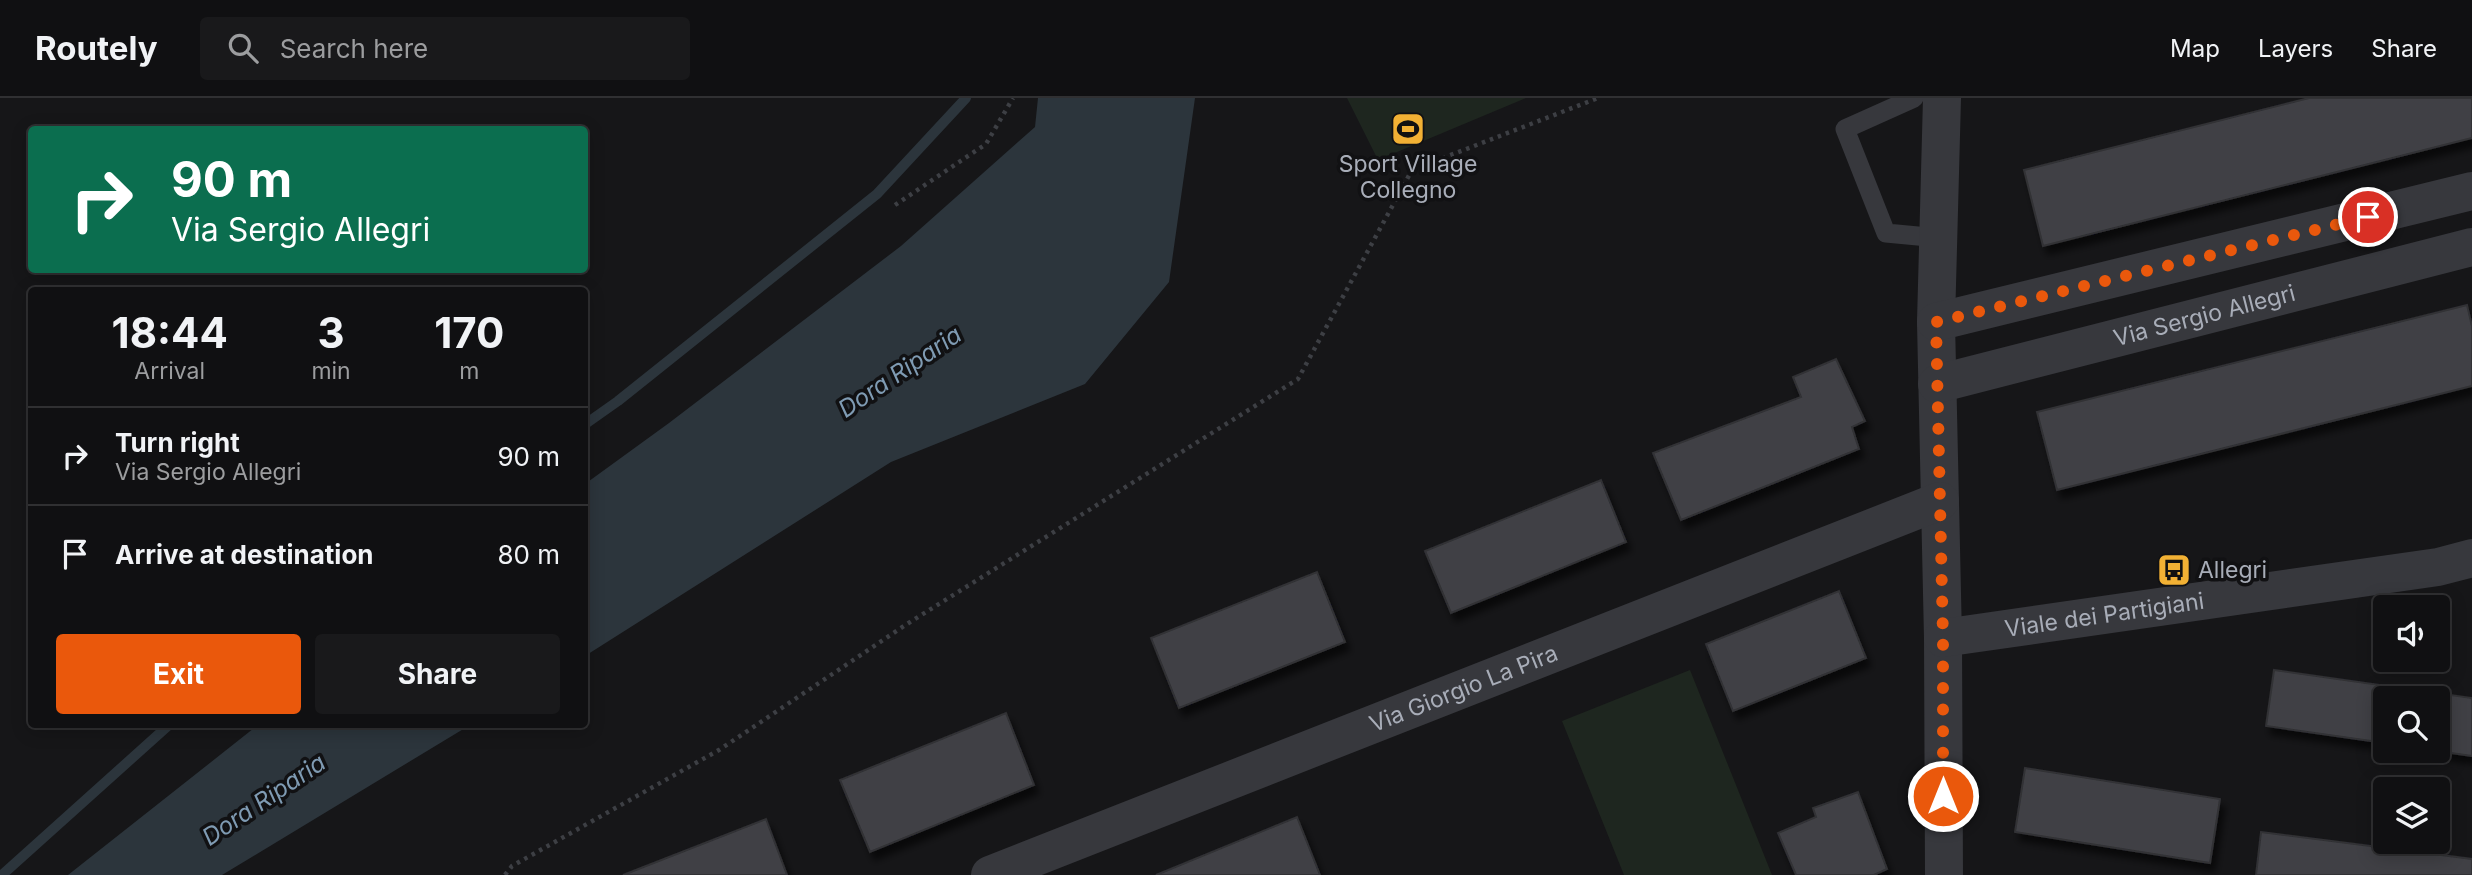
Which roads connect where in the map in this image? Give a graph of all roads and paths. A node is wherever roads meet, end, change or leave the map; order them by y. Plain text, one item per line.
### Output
1 (1013, 98) edge
2 (1598, 98) edge
3 (1914, 98) edge
4 (1942, 98) edge
5 (2472, 191) edge
6 (895, 205) dead end
7 (1939, 237) junction
8 (2472, 247) edge
9 (1936, 322) junction
10 (1937, 384) junction
11 (1940, 502) junction
12 (2472, 558) edge
13 (1943, 638) junction
14 (505, 875) edge
15 (990, 875) edge
16 (1944, 875) edge

1 - 6 path
2 - 14 path
3 - 7 lane
4 - 7 street
5 - 9 street
7 - 9 street
8 - 10 street, Via Sergio Allegri
9 - 10 street
10 - 11 street
11 - 13 street
11 - 15 street, Via Giorgio La Pira
12 - 13 street, Viale dei Partigiani
13 - 16 street

